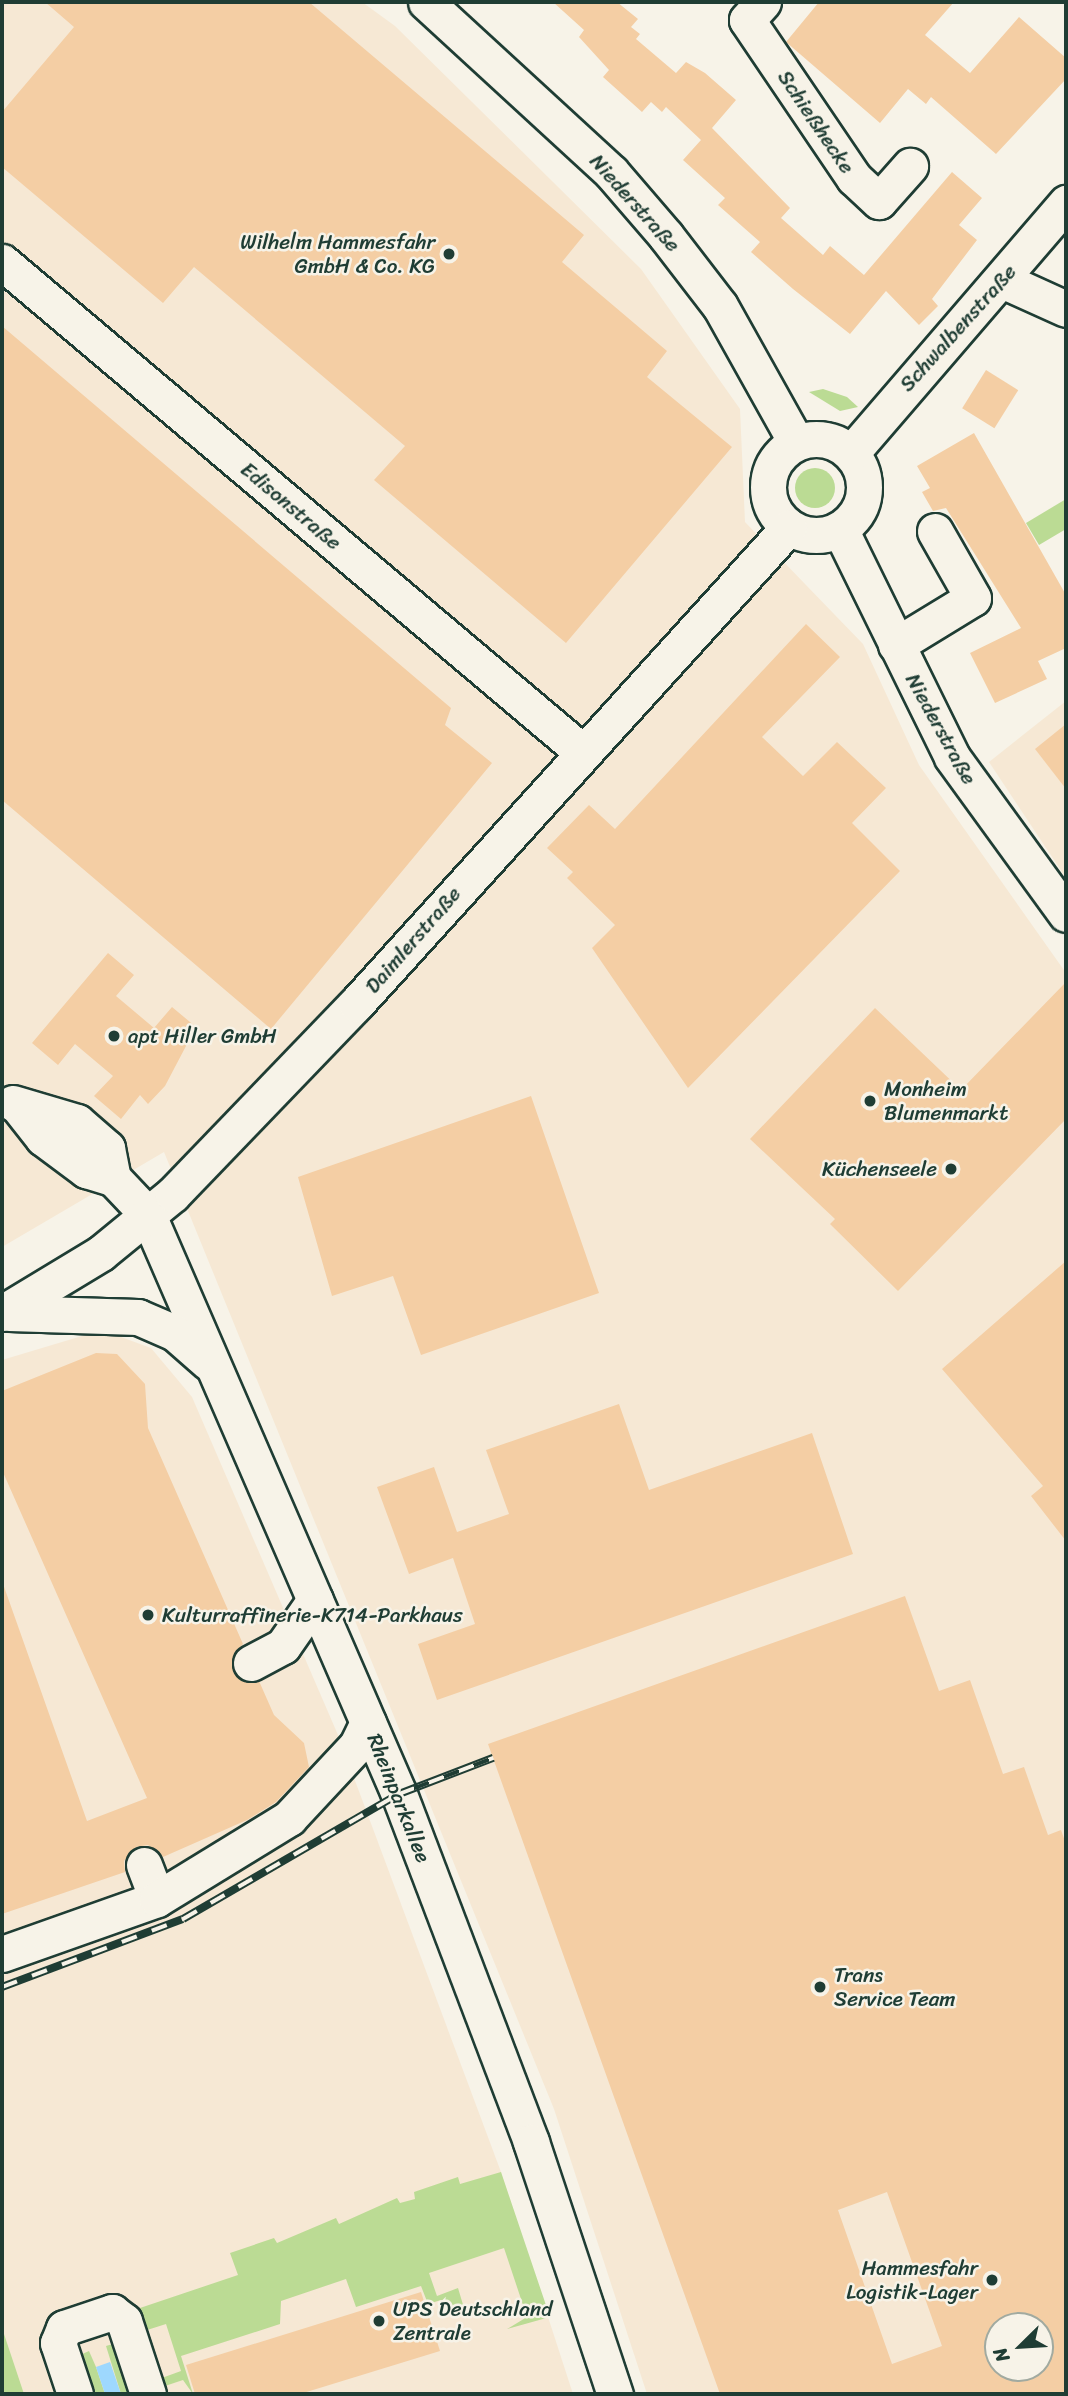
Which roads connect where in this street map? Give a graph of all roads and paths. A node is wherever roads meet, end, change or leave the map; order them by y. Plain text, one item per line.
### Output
1 (426, 2) edge
2 (763, 2) edge
3 (910, 166) dead end
4 (1066, 203) edge
5 (2, 262) edge
6 (1002, 280) junction
7 (1066, 309) edge
8 (796, 442) junction
9 (851, 453) junction
10 (789, 527) junction
11 (840, 529) junction
12 (935, 531) dead end
13 (896, 645) junction
14 (580, 750) junction
15 (1066, 914) edge
16 (9, 1100) edge
17 (148, 1215) junction
18 (2, 1313) edge
19 (213, 1367) junction
20 (314, 1600) junction
21 (251, 1663) dead end
22 (368, 1722) junction
23 (144, 1865) dead end
24 (157, 1899) junction
25 (2, 1954) edge
26 (75, 2394) edge
27 (148, 2394) edge
28 (614, 2394) edge

1 - 8 street, Niederstraße
2 - 3 street, Schießhecke
4 - 6 street, Schwalbenstraße
5 - 14 street, Edisonstraße
6 - 7 street
6 - 9 street, Schwalbenstraße
8 - 9 street
8 - 10 street
9 - 11 street
10 - 11 street
10 - 14 street, Daimlerstraße
11 - 13 street, Niederstraße
12 - 13 street
13 - 15 street, Niederstraße
14 - 17 street, Daimlerstraße
16 - 17 street
17 - 18 street, Daimlerstraße
17 - 19 street, Rheinparkallee
18 - 19 street, Daimlerstraße
19 - 20 street, Rheinparkallee
20 - 21 street
20 - 22 street, Rheinparkallee
22 - 24 street
22 - 28 street, Rheinparkallee
23 - 24 street
24 - 25 street
26 - 27 street

